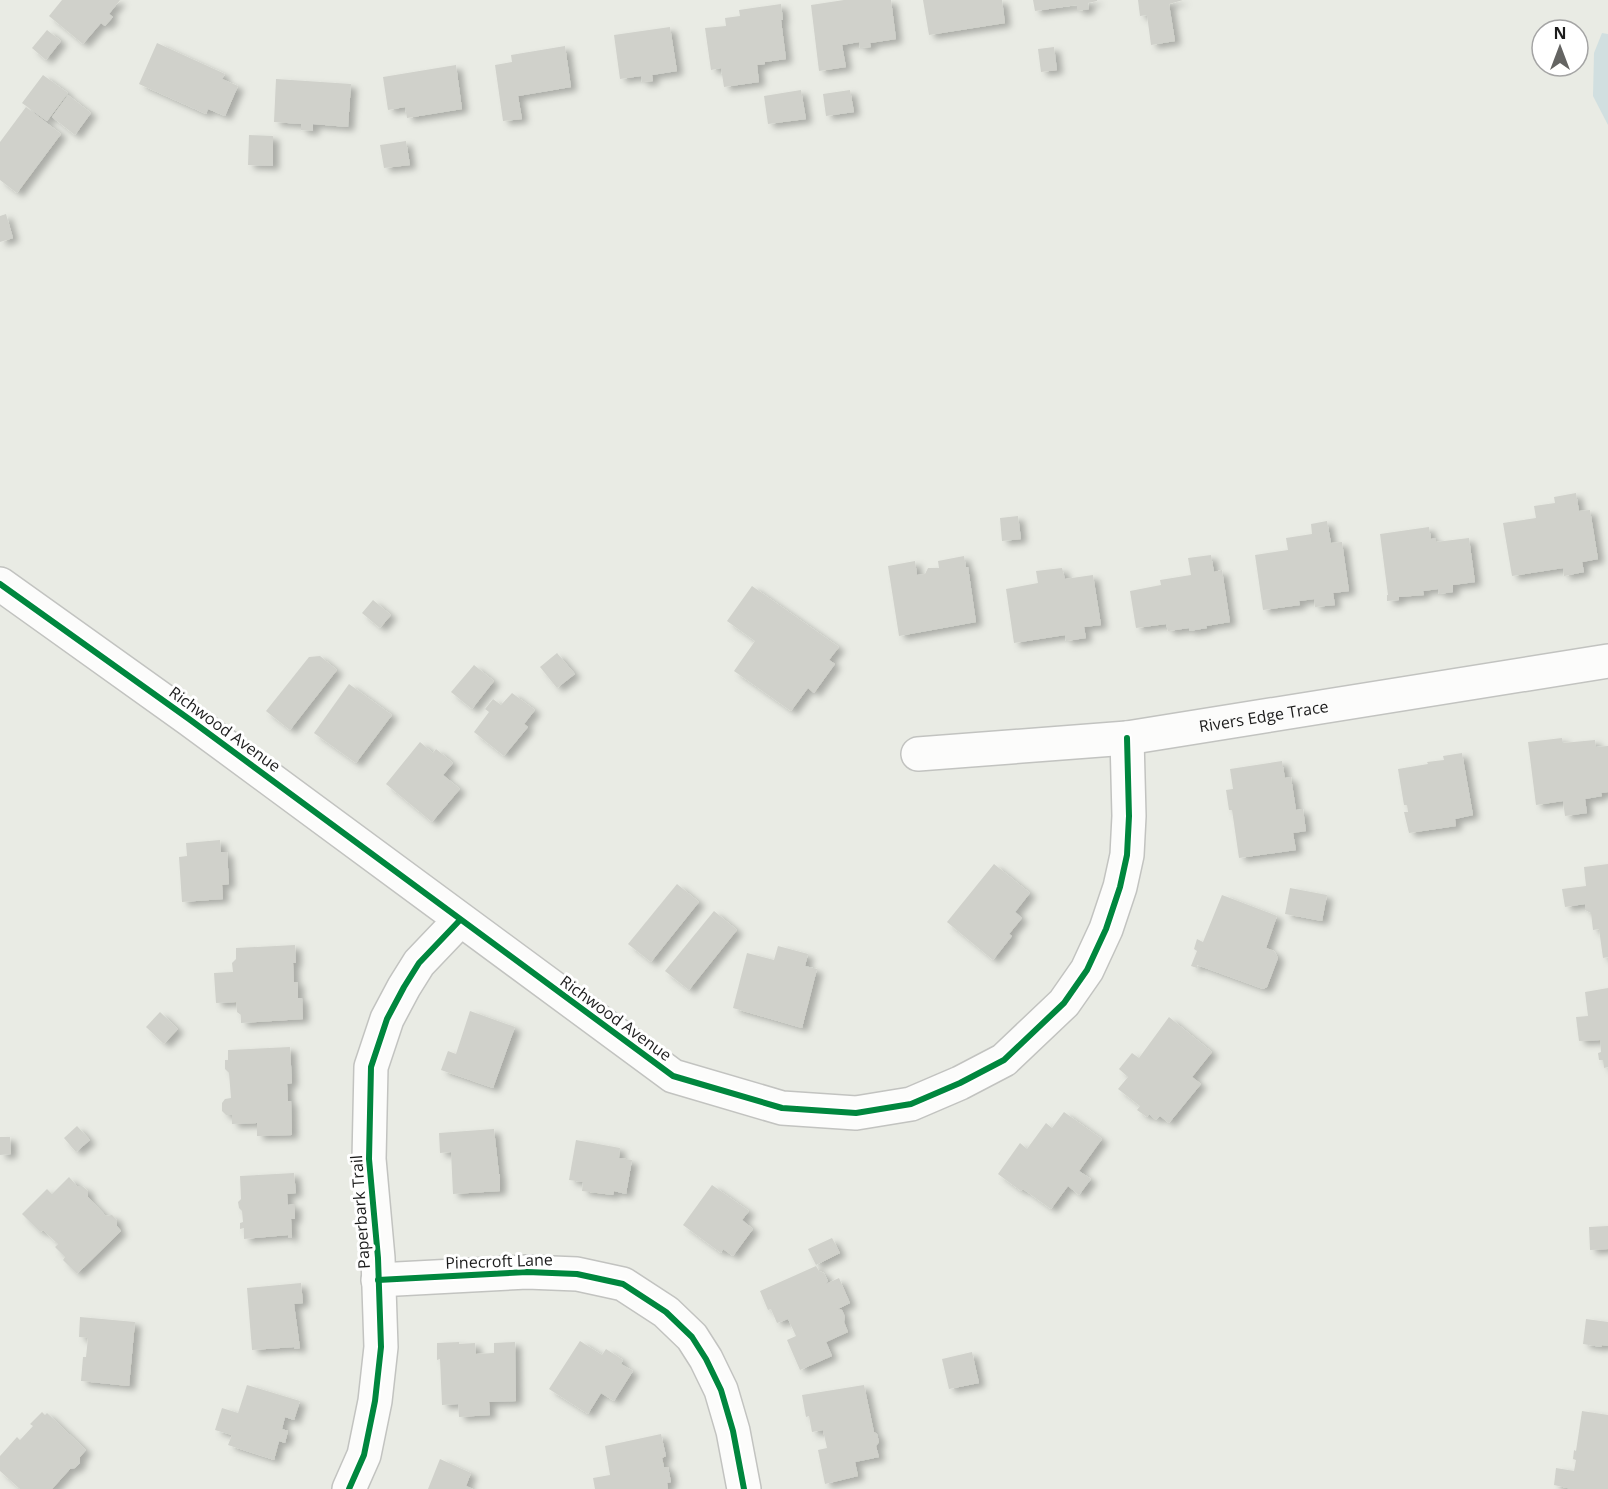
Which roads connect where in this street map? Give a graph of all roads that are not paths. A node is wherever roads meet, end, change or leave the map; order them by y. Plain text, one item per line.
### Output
1 (0, 584) edge
2 (1608, 661) edge
3 (1127, 738) junction
4 (918, 754) dead end
5 (460, 920) junction
6 (378, 1280) junction
7 (350, 1489) edge
8 (744, 1489) edge

1 - 5 street, Richwood Avenue
2 - 3 street, Rivers Edge Trace
3 - 4 street, Rivers Edge Trace
3 - 5 street, Richwood Avenue
5 - 6 street, Paperbark Trail
6 - 7 street, Paperbark Trail
6 - 8 street, Pinecroft Lane

